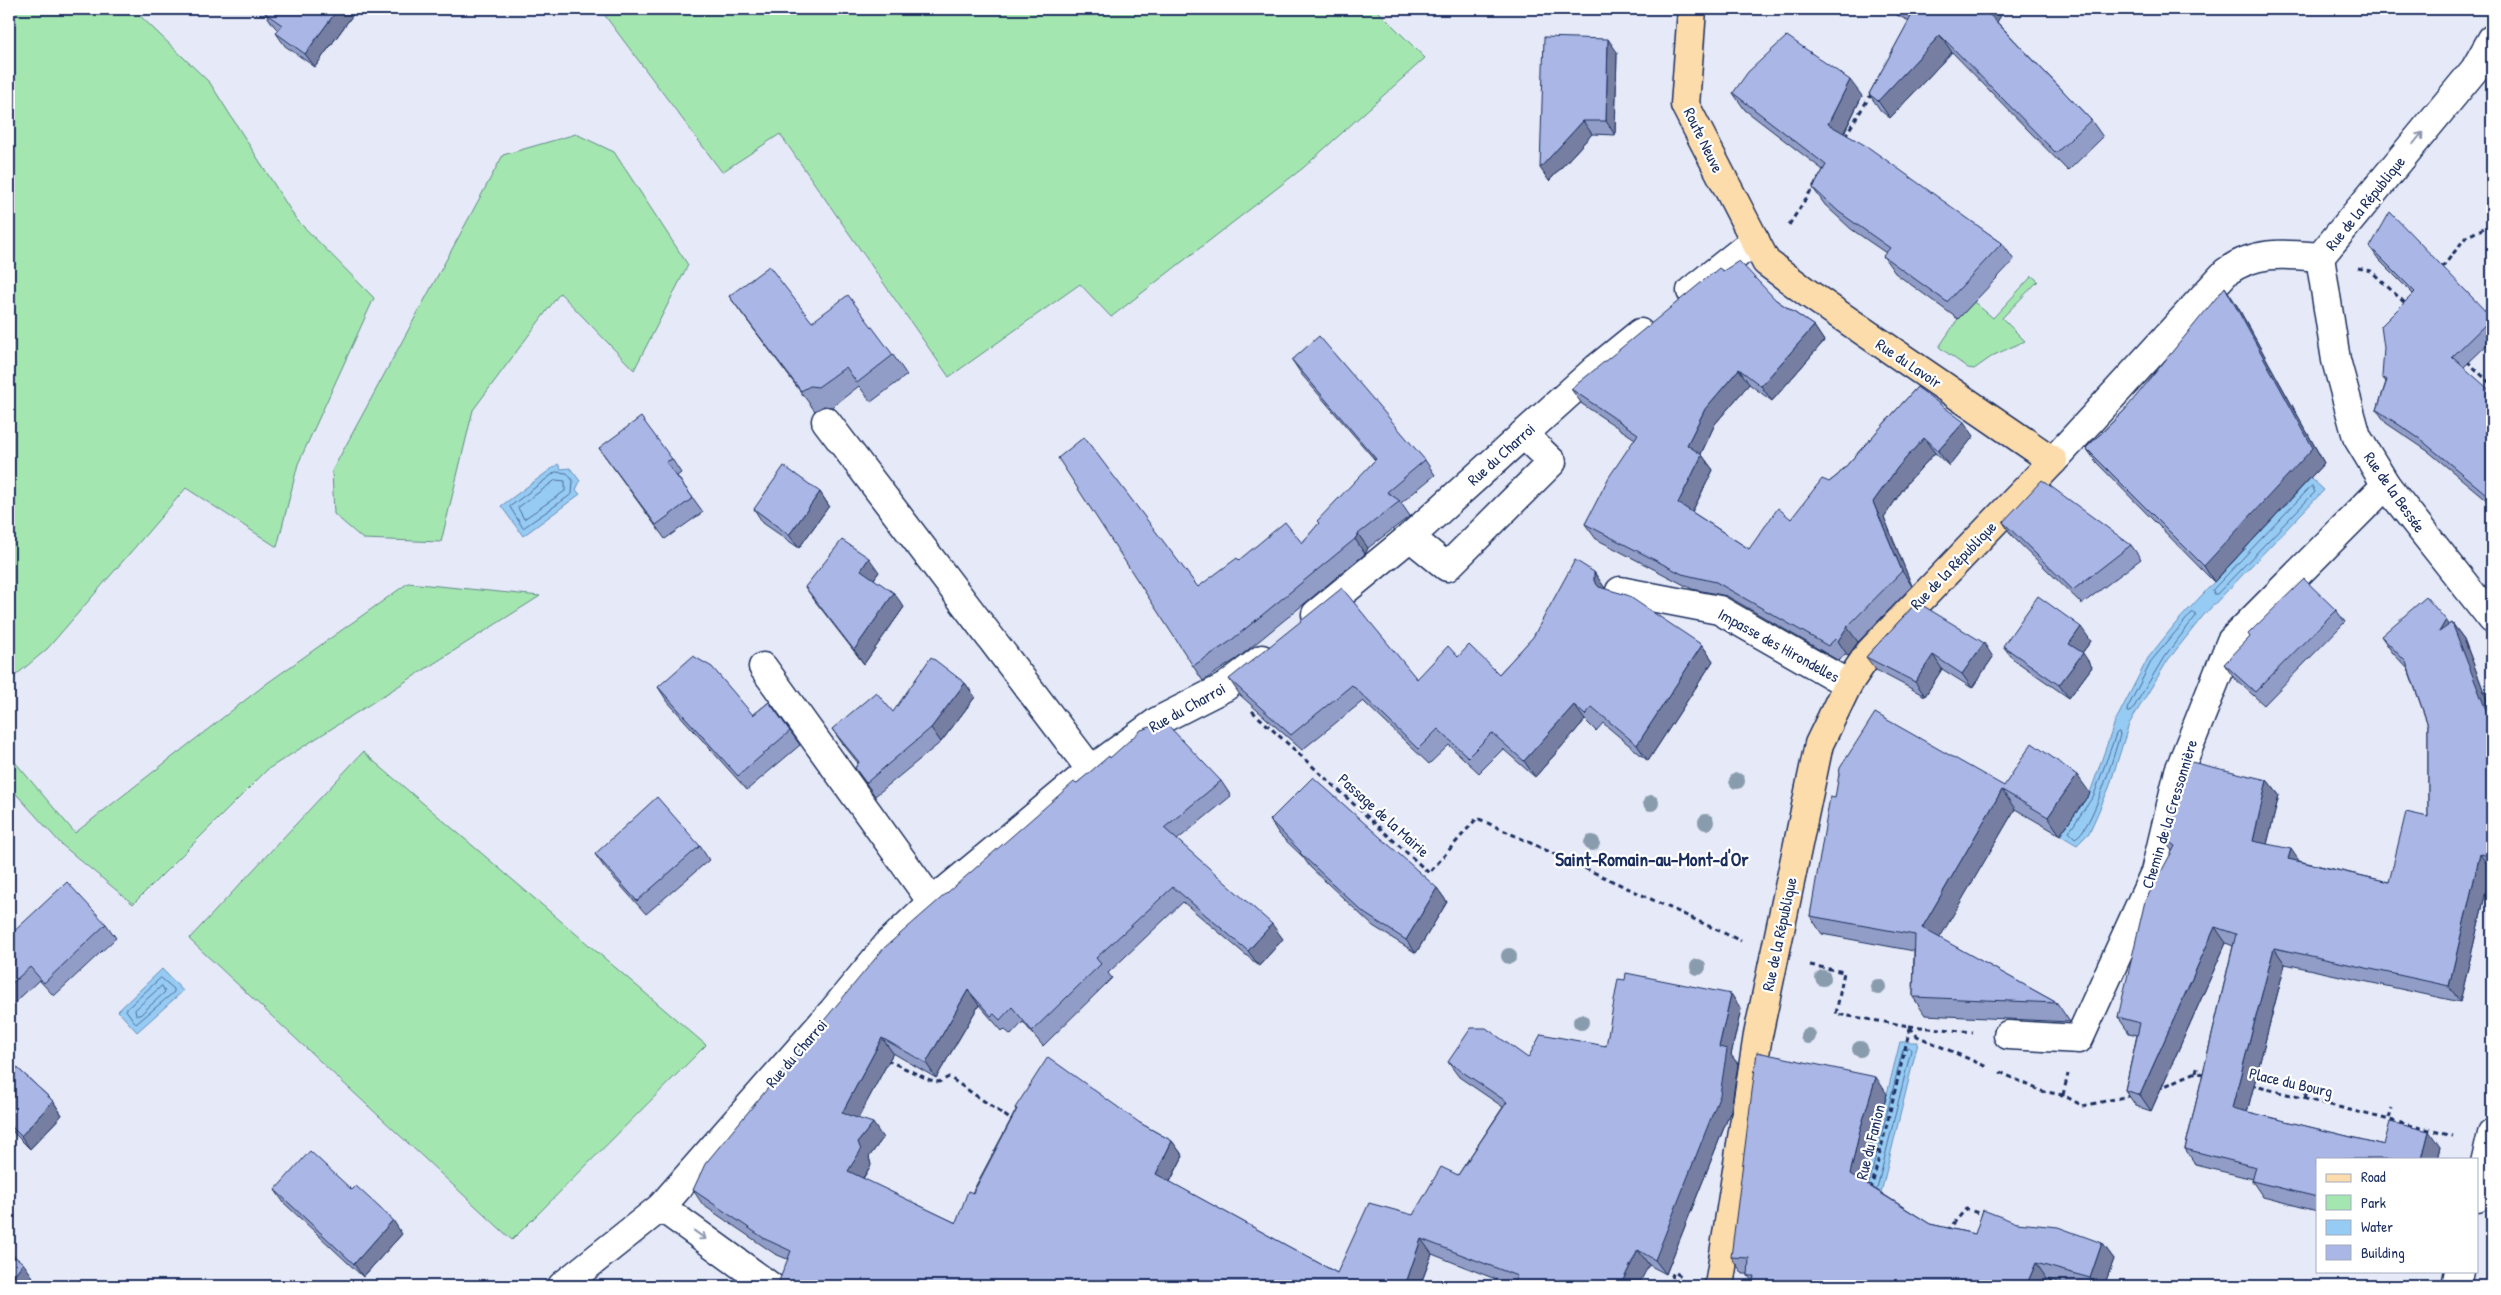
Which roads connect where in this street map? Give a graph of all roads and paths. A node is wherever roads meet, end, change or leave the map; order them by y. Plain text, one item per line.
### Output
1 (1692, 9) edge
2 (2492, 39) edge
3 (1877, 85) edge
4 (1840, 144) edge
5 (1824, 169) edge
6 (2492, 224) edge
7 (1760, 251) junction
8 (2320, 257) junction
9 (2441, 269) edge
10 (2409, 307) edge
11 (2464, 359) edge
12 (1929, 376) junction
13 (2492, 385) edge
14 (1909, 398) edge
15 (826, 420) dead end
16 (1522, 434) junction
17 (2053, 461) junction
18 (2386, 485) junction
19 (1410, 537) junction
20 (1620, 591) edge
21 (2492, 619) edge
22 (764, 667) dead end
23 (1848, 684) junction
24 (1226, 687) junction
25 (1091, 770) junction
26 (932, 902) junction
27 (1774, 957) junction
28 (1909, 1027) junction
29 (2008, 1036) joint
30 (881, 1055) edge
31 (2198, 1064) dead end
32 (1988, 1067) dead end
33 (2069, 1070) dead end
34 (1997, 1071) dead end
35 (2196, 1072) junction
36 (2214, 1076) edge
37 (2241, 1083) edge
38 (2308, 1088) dead end
39 (2154, 1090) edge
40 (2136, 1094) edge
41 (2063, 1095) junction
42 (2305, 1098) junction
43 (2392, 1108) dead end
44 (2389, 1118) junction
45 (1014, 1121) edge
46 (2445, 1134) dead end
47 (2492, 1134) edge
48 (1861, 1148) edge
49 (1880, 1152) junction
50 (2478, 1194) edge
51 (1869, 1198) edge
52 (661, 1207) junction
53 (1994, 1218) edge
54 (1943, 1236) edge
55 (1674, 1272) dead end
56 (2460, 1272) edge
57 (562, 1286) edge
58 (770, 1286) edge
59 (1667, 1286) edge
60 (1719, 1286) edge
61 (2456, 1286) edge

1 - 7 main road, Route Neuve
8 -> 2 street, Rue de la République
3 - 4 path
5 - 7 path
6 - 9 path
7 - 12 main road, Rue du Lavoir
7 - 16 street, Rue du Charroi
8 - 10 path
8 - 17 street, Rue de la République
8 - 18 street, Rue de la Bessée
11 - 13 path
12 - 14 street
12 - 17 main road, Rue du Lavoir
15 - 25 street
16 - 19 street, Rue du Charroi
16 - 19 street
17 - 23 main road, Rue de la République
18 - 21 street, Rue de la Bessée
18 - 29 street, Chemin de la Cressonnière
19 - 24 street, Rue du Charroi
20 - 23 street, Impasse des Hirondelles
22 - 26 street
23 - 27 main road, Rue de la République
24 - 25 street, Rue du Charroi
24 - 27 path, Passage de la Mairie
25 - 26 street, Rue du Charroi
26 - 52 street, Rue du Charroi
27 - 28 path
27 - 60 main road, Rue de la République
28 - 29 path
28 - 32 path
28 - 49 path, Rue du Fanion
30 - 45 path
31 - 35 path
33 - 41 path
34 - 41 path
35 - 36 path
35 - 39 path
37 - 42 path, Place du Bourg
38 - 42 path
40 - 41 path
42 - 44 path, Place du Bourg
43 - 44 path
44 - 46 path, Place du Bourg
47 - 50 street
48 - 49 path
49 - 51 path, Rue du Fanion
52 - 57 street, Rue du Charroi
52 -> 58 street
53 - 54 path
55 - 59 path
56 - 61 street

